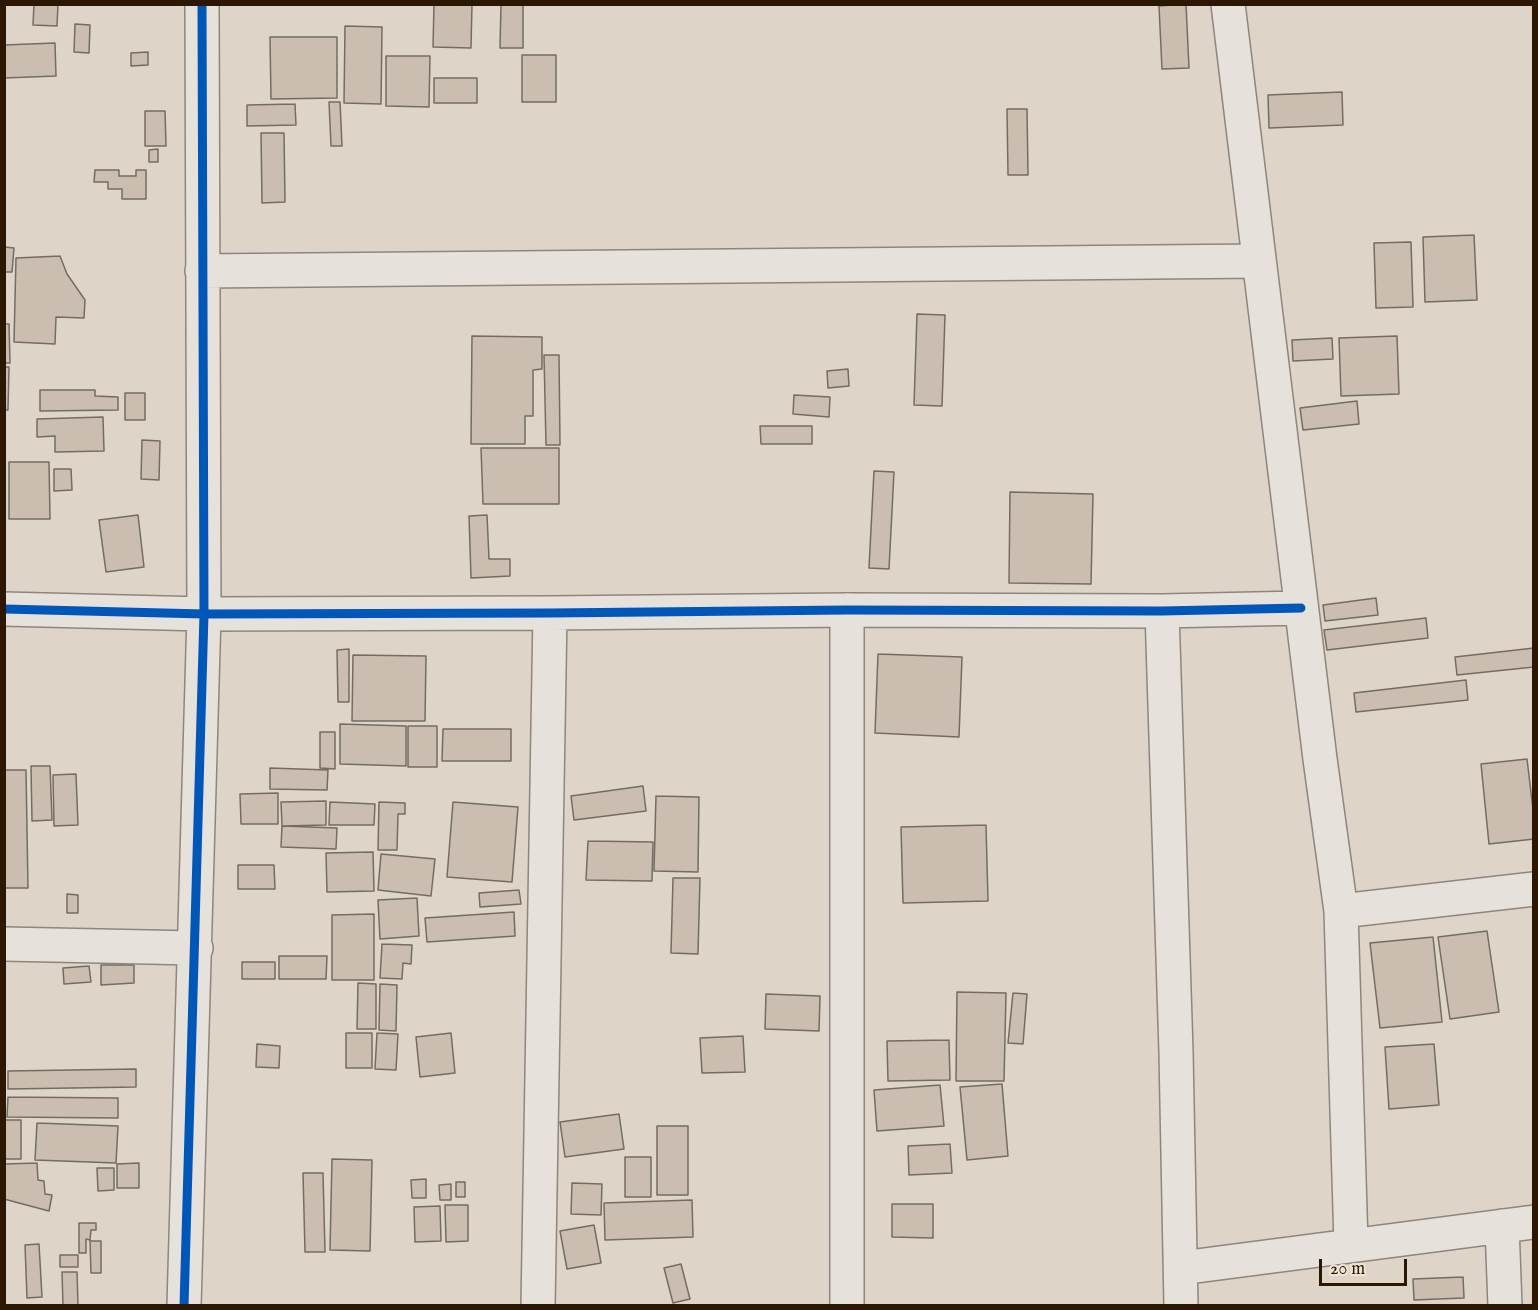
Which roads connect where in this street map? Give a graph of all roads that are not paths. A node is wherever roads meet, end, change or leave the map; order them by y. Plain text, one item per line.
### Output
1 (202, 4) edge
2 (1228, 4) edge
3 (1259, 261) junction
4 (202, 271) junction
5 (1301, 608) junction
6 (4, 609) edge
7 (847, 610) junction
8 (1162, 611) junction
9 (550, 613) junction
10 (204, 614) junction
11 (1533, 889) edge
12 (1341, 911) junction
13 (4, 944) edge
14 (196, 948) junction
15 (1533, 1222) edge
16 (1502, 1226) junction
17 (1351, 1245) junction
18 (1180, 1268) junction
19 (184, 1305) edge
20 (538, 1305) edge
21 (847, 1305) edge
22 (1181, 1305) edge
23 (1505, 1305) edge

1 - 4 street
2 - 3 street
3 - 4 street
3 - 5 street
4 - 10 street
5 - 8 street
5 - 12 street
6 - 10 street
7 - 8 street
7 - 9 street
7 - 21 street
8 - 18 street
9 - 10 street
9 - 20 street
10 - 14 street
11 - 12 street
12 - 17 street
13 - 14 street
14 - 19 street
15 - 16 street
16 - 17 street
16 - 23 street
17 - 18 street
18 - 22 street

